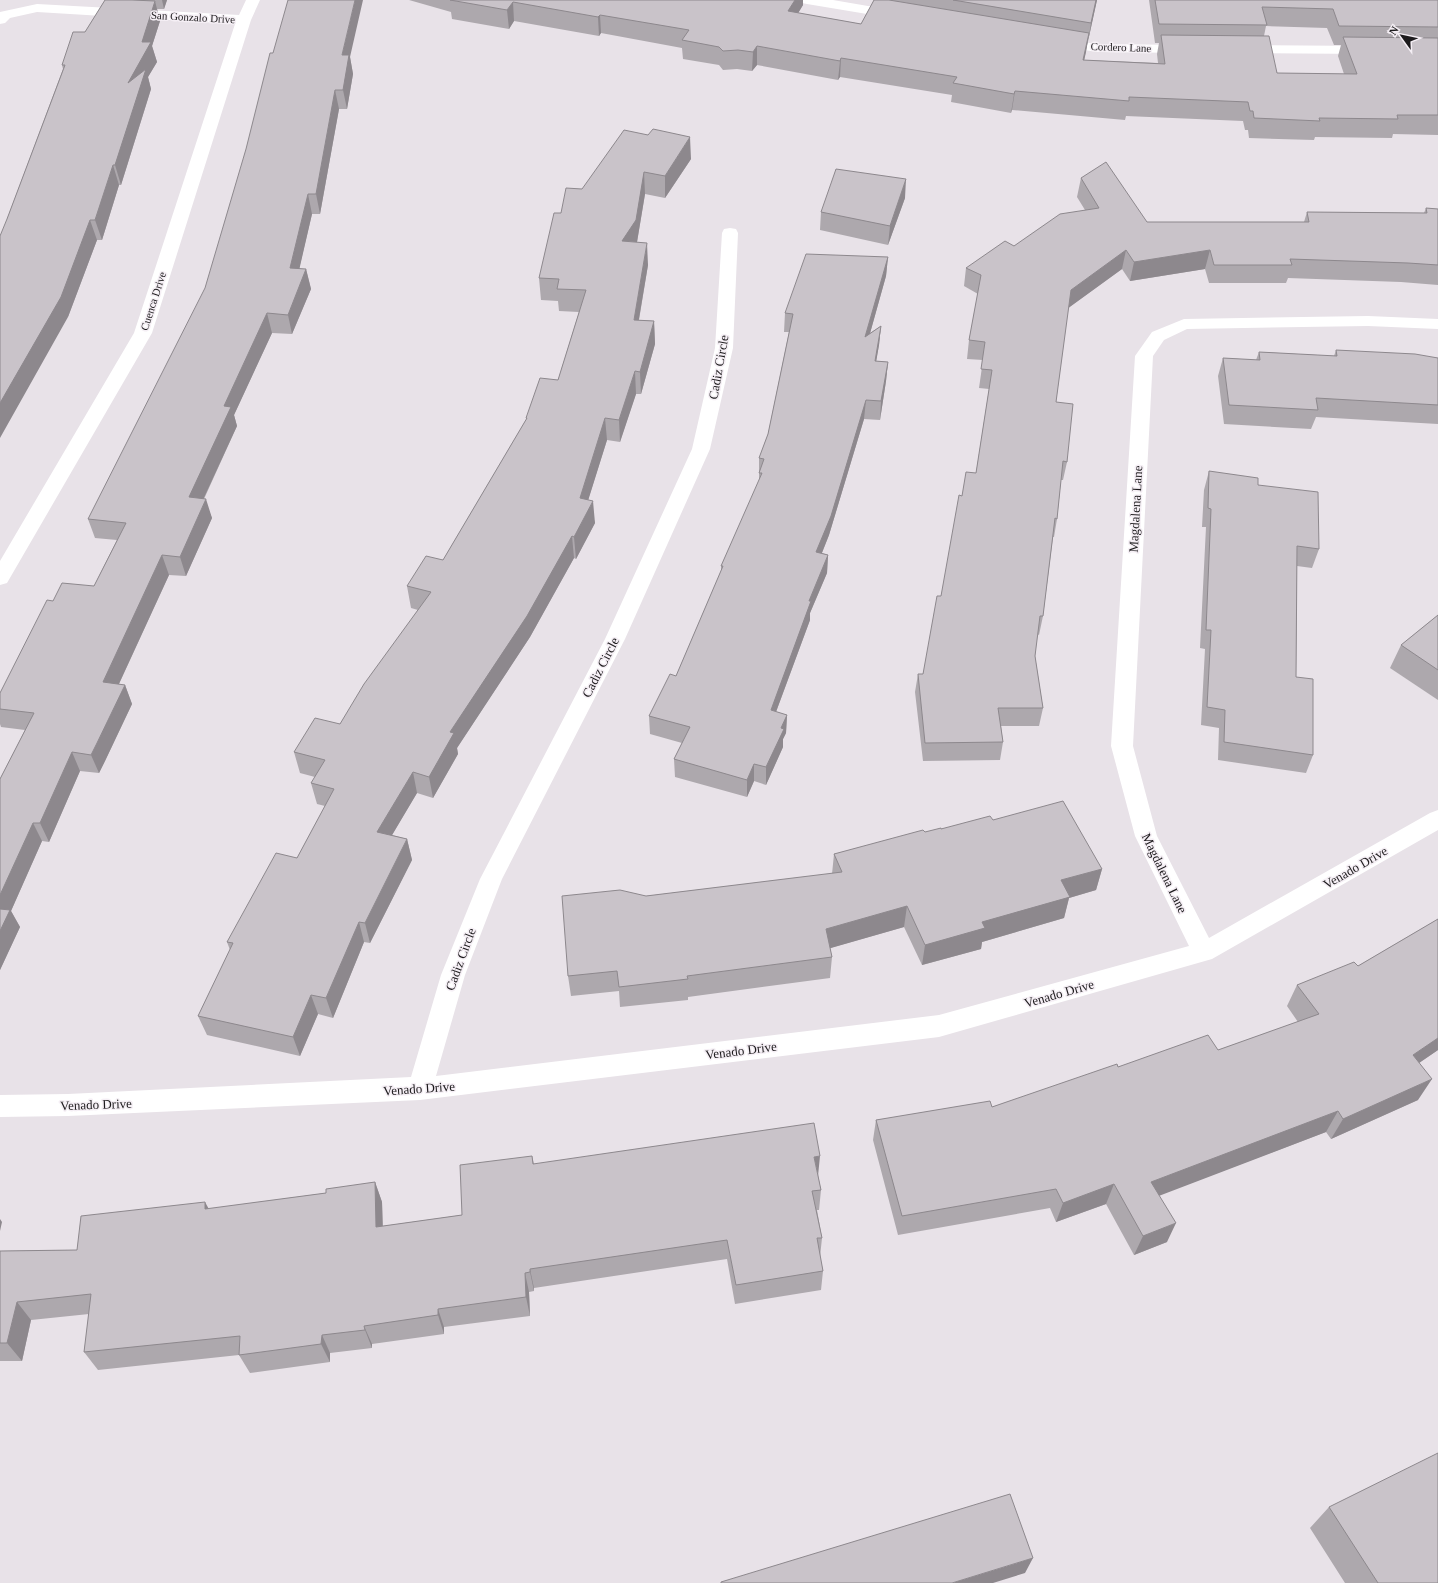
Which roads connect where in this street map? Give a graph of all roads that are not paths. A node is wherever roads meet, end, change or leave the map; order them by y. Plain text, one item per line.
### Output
1 (253, 0) edge
2 (807, 0) edge
3 (909, 17) edge
4 (0, 20) edge
5 (244, 20) junction
6 (1042, 39) edge
7 (1200, 49) edge
8 (1232, 49) edge
9 (1382, 50) edge
10 (730, 233) dead end
11 (1438, 324) edge
12 (0, 578) edge
13 (1438, 820) edge
14 (1204, 952) junction
15 (420, 1088) junction
16 (0, 1106) edge

1 - 5 street, Cuenca Drive
2 - 3 street
4 - 5 street, San Gonzalo Drive
5 - 12 street, Cuenca Drive
6 - 7 street, Cordero Lane
8 - 9 street
10 - 15 street, Cadiz Circle
11 - 14 street, Magdalena Lane
13 - 14 street, Venado Drive
14 - 15 street, Venado Drive
15 - 16 street, Venado Drive

